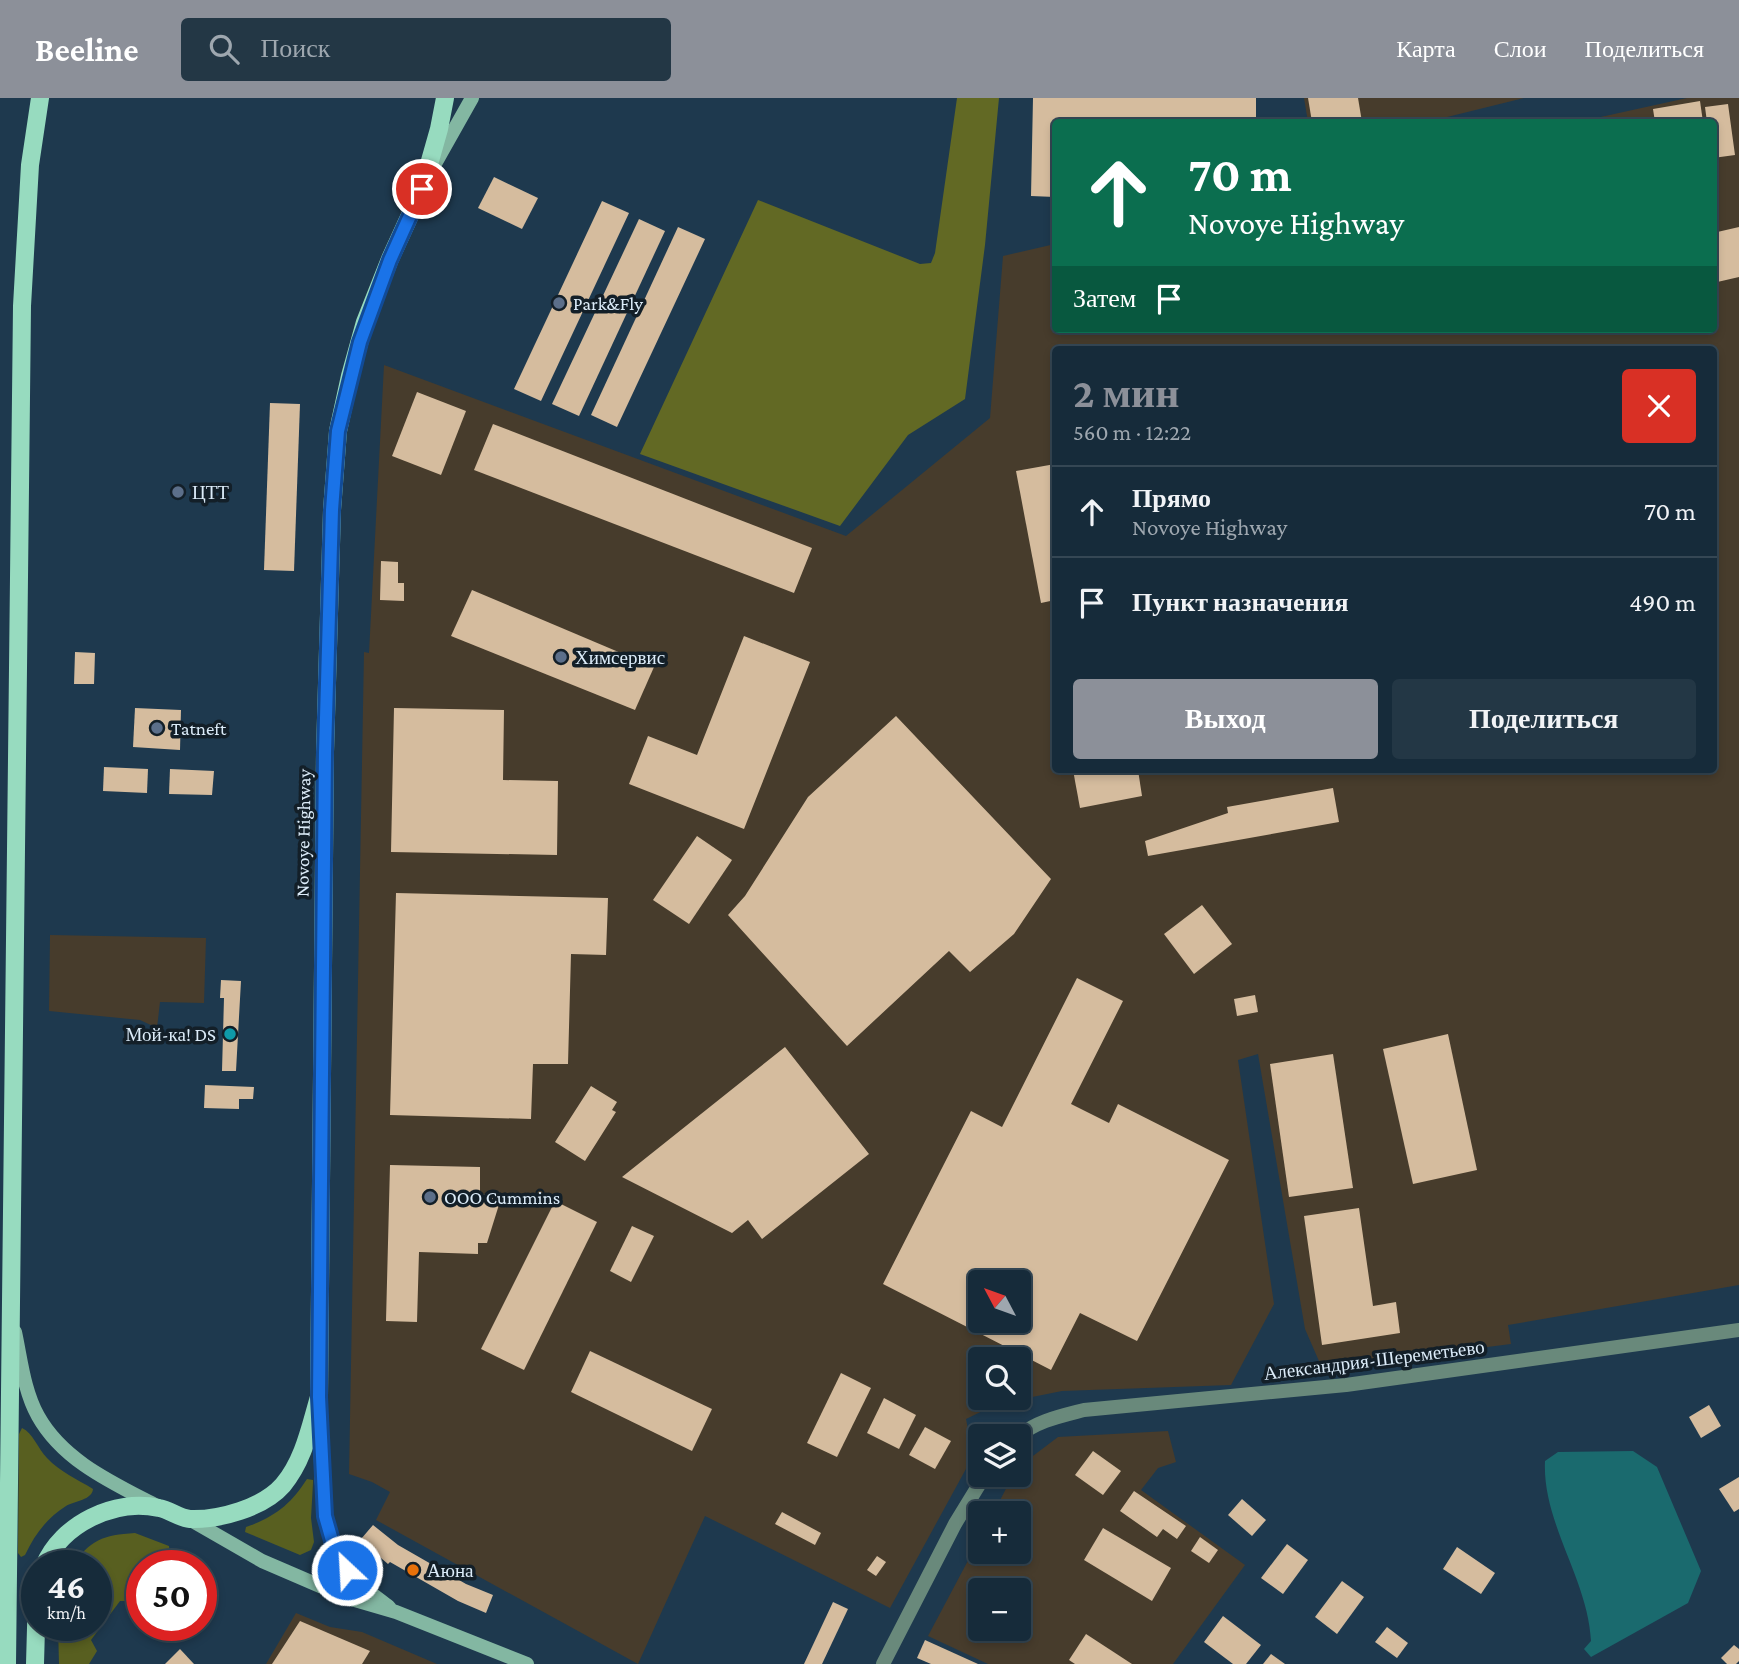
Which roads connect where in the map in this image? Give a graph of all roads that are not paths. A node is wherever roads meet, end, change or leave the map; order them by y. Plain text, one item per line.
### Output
1 (445, 98) edge
2 (472, 98) edge
3 (41, 104) edge
4 (422, 189) junction
5 (10, 1307) junction
6 (1739, 1330) edge
7 (319, 1397) junction
8 (1031, 1428) edge
9 (978, 1487) edge
10 (160, 1508) junction
11 (188, 1519) junction
12 (54, 1550) edge
13 (396, 1612) junction
14 (36, 1641) edge
15 (8, 1664) edge
16 (35, 1664) edge
17 (527, 1664) edge
18 (883, 1664) edge

1 - 4 main road
2 - 4 main road, Novoye Highway
3 - 5 main road
4 - 7 main road, Novoye Highway
5 - 10 main road
5 - 15 main road
6 - 8 street, Александрия-Шереметьево
7 - 11 main road, Novoye Highway
7 - 13 main road
9 - 18 street
10 - 11 main road
10 - 12 main road
11 - 13 main road
13 - 17 main road
14 - 16 main road

